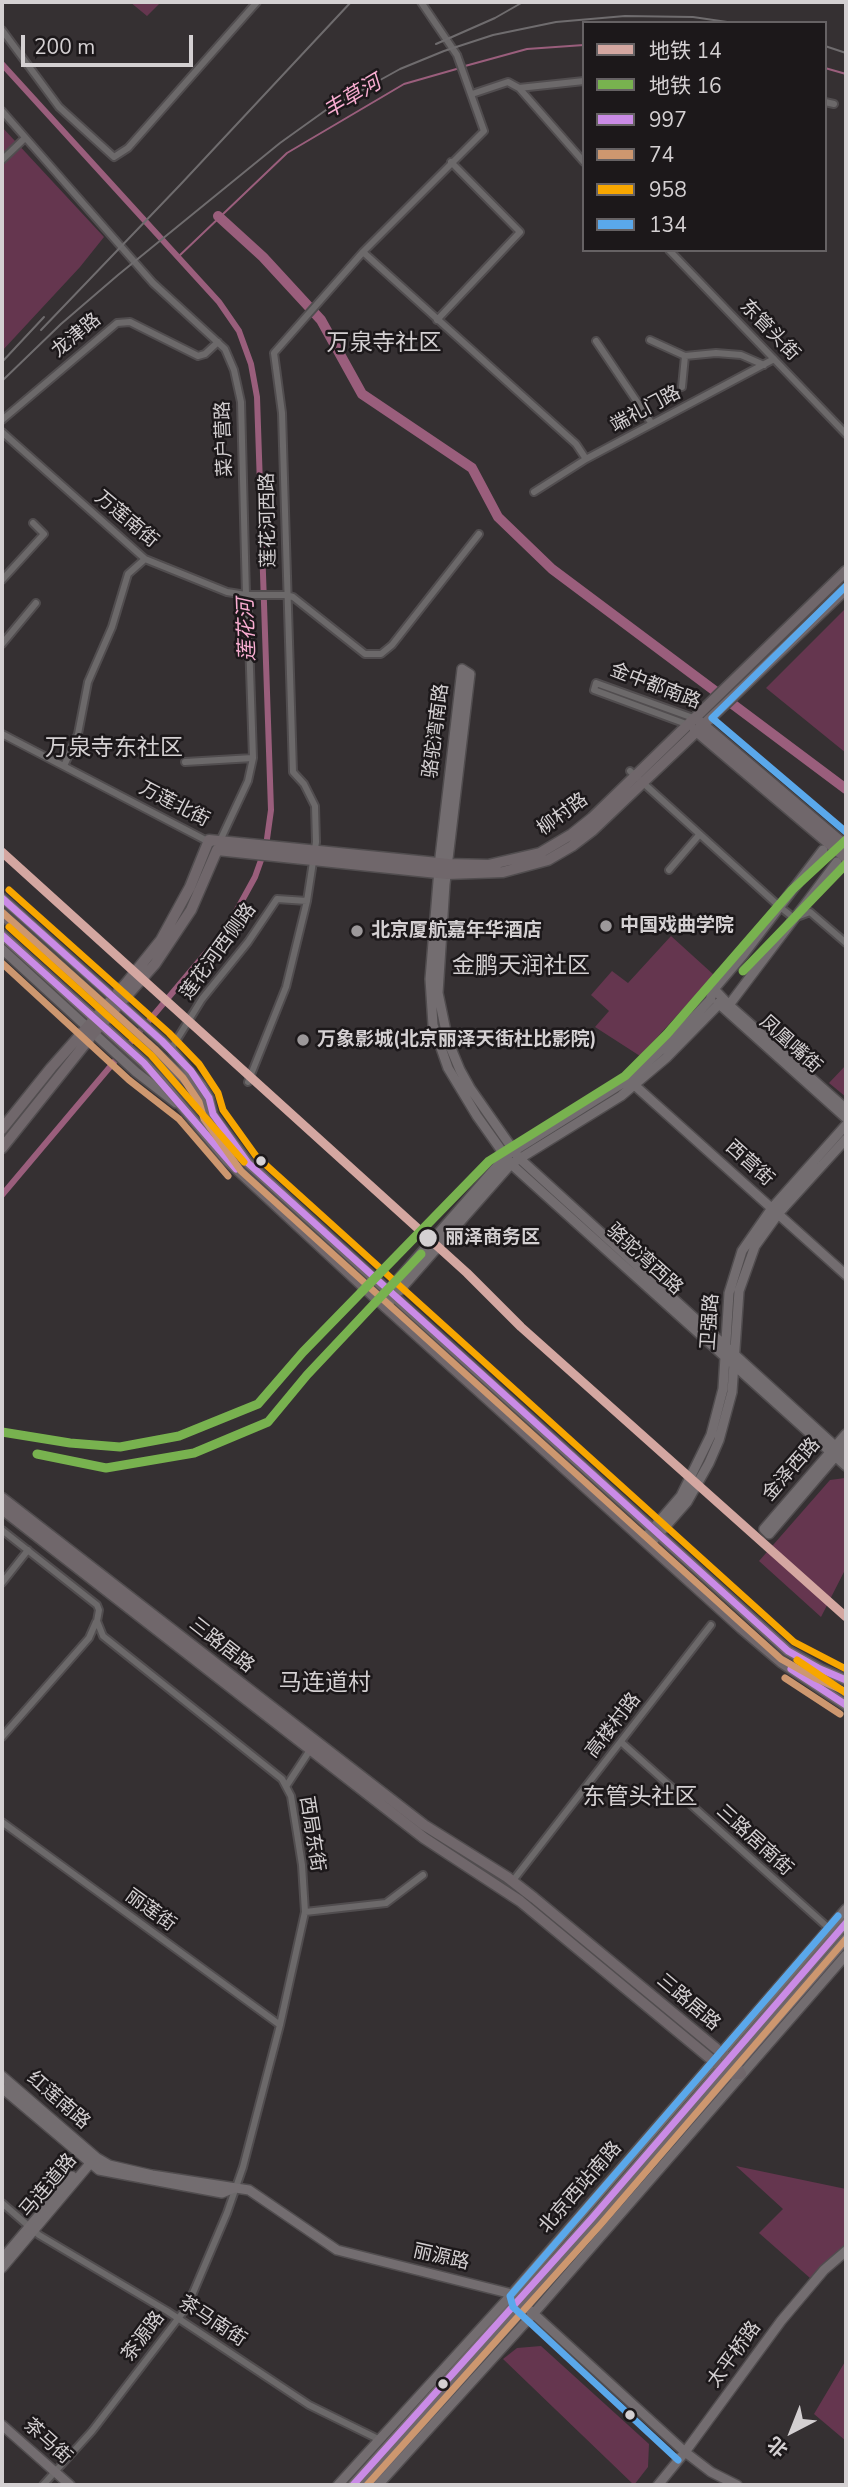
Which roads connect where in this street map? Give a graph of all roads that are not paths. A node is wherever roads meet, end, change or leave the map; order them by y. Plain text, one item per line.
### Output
1 (257, 2) edge
2 (421, 2) edge
3 (2, 30) edge
4 (582, 81) edge
5 (519, 88) junction
6 (472, 94) junction
7 (827, 102) edge
8 (834, 104) dead end
9 (2, 111) edge
10 (25, 138) junction
11 (2, 160) edge
12 (582, 160) edge
13 (451, 162) junction
14 (363, 251) junction
15 (671, 252) edge
16 (437, 320) junction
17 (650, 340) dead end
18 (596, 341) dead end
19 (218, 342) junction
20 (685, 356) junction
21 (774, 359) junction
22 (764, 365) junction
23 (682, 387) dead end
24 (2, 420) edge
25 (652, 424) junction
26 (2, 432) edge
27 (846, 434) edge
28 (586, 459) junction
29 (534, 492) dead end
30 (33, 523) dead end
31 (479, 534) dead end
32 (145, 559) junction
33 (846, 571) edge
34 (2, 580) edge
35 (846, 589) edge
36 (249, 595) junction
37 (286, 595) junction
38 (36, 603) dead end
39 (2, 644) edge
40 (736, 687) junction
41 (697, 725) junction
42 (2, 734) edge
43 (253, 758) junction
44 (185, 762) dead end
45 (64, 766) junction
46 (636, 777) junction
47 (699, 835) junction
48 (209, 840) junction
49 (219, 845) junction
50 (846, 846) edge
51 (314, 850) junction
52 (822, 850) dead end
53 (283, 852) junction
54 (841, 860) edge
55 (313, 861) junction
56 (443, 869) junction
57 (669, 870) dead end
58 (2, 898) edge
59 (307, 901) junction
60 (780, 907) junction
61 (2, 914) edge
62 (794, 918) junction
63 (2, 935) edge
64 (846, 943) edge
65 (2, 949) edge
66 (714, 989) junction
67 (714, 1002) junction
68 (120, 1003) junction
69 (729, 1005) junction
70 (112, 1013) junction
71 (102, 1025) junction
72 (94, 1034) junction
73 (171, 1049) junction
74 (248, 1082) dead end
75 (631, 1082) junction
76 (846, 1109) edge
77 (186, 1111) junction
78 (213, 1114) junction
79 (846, 1118) edge
80 (846, 1125) edge
81 (2, 1129) edge
82 (846, 1139) edge
83 (2, 1148) edge
84 (512, 1157) junction
85 (775, 1211) junction
86 (846, 1275) edge
87 (391, 1294) junction
88 (382, 1304) junction
89 (730, 1357) junction
90 (846, 1433) edge
91 (839, 1451) edge
92 (846, 1466) edge
93 (2, 1498) edge
94 (2, 1509) edge
95 (2, 1530) edge
96 (766, 1531) dead end
97 (656, 1532) junction
98 (647, 1541) junction
99 (28, 1550) junction
100 (2, 1583) edge
101 (96, 1621) junction
102 (711, 1625) dead end
103 (846, 1670) edge
104 (830, 1674) junction
105 (846, 1680) edge
106 (846, 1705) edge
107 (2, 1737) edge
108 (621, 1742) junction
109 (310, 1750) junction
110 (287, 1785) junction
111 (2, 1822) edge
112 (423, 1875) dead end
113 (515, 1878) dead end
114 (846, 1909) edge
115 (304, 1912) junction
116 (846, 1923) edge
117 (837, 1934) edge
118 (846, 1955) edge
119 (280, 2025) junction
120 (727, 2064) junction
121 (2, 2076) edge
122 (2, 2088) edge
123 (91, 2158) junction
124 (236, 2188) junction
125 (2, 2203) edge
126 (593, 2217) junction
127 (32, 2229) junction
128 (566, 2232) junction
129 (846, 2251) edge
130 (2, 2259) edge
131 (2, 2268) edge
132 (523, 2303) junction
133 (178, 2319) junction
134 (2, 2425) edge
135 (378, 2440) junction
136 (685, 2452) junction
137 (55, 2472) junction
138 (43, 2485) edge
139 (70, 2485) edge
140 (338, 2485) edge
141 (353, 2485) edge
142 (366, 2485) edge
143 (378, 2485) edge
144 (658, 2485) edge
145 (737, 2485) edge

1 - 3 street
2 - 6 street
4 - 5 street
5 - 6 street
5 - 12 street
6 - 13 street, 莲花河西路
7 - 8 street
9 - 10 street, 菜户营路
10 - 11 street
10 - 19 street, 菜户营路
13 - 14 street, 莲花河西路
13 - 16 street
14 - 16 street
14 - 37 street, 莲花河西路
15 - 21 street, 东管头街
16 - 28 street
17 - 20 street
18 - 25 street
19 - 24 street, 龙津路
19 - 36 street, 菜户营路
20 - 22 street
20 - 23 street
21 - 22 street, 端礼门路
21 - 27 street, 东管头街
22 - 25 street, 端礼门路
25 - 28 street, 端礼门路
26 - 32 street, 万莲南街
28 - 29 street, 端礼门路
30 - 34 street
31 - 37 street
32 - 36 street, 万莲南街
32 - 45 street
33 - 40 main road, 柳村路
35 - 40 main road, 柳村路
36 - 37 street, 万莲南街
36 - 43 street, 菜户营路
37 - 51 street, 莲花河西路
38 - 39 street
40 - 41 main road, 柳村路
41 - 41 street, 金中都南路
41 - 46 main road, 柳村路
41 - 50 main road, 金中都南路
41 - 54 main road, 金中都南路
42 - 45 street, 万莲北街
43 - 44 street
43 - 49 street, 菜户营路
45 - 48 street, 万莲北街
46 - 47 street
46 - 56 main road, 柳村路
47 - 57 street
47 - 60 street
48 - 49 main road, 柳村路
48 - 68 main road
49 - 53 main road, 柳村路
49 - 68 main road
51 - 53 main road, 柳村路
51 - 55 street, 莲花河西路
51 - 56 main road, 柳村路
52 - 60 street
53 - 55 main road, 柳村路
54 - 62 street
55 - 56 main road, 柳村路
55 - 59 street, 莲花河西路
56 - 56 street, 骆驼湾南路
56 - 84 street, 骆驼湾南路
58 - 68 street
59 - 73 street, 莲花河西侧路
59 - 74 street, 莲花河西路
60 - 62 street
60 - 66 street
61 - 70 main road
62 - 64 street
62 - 69 street
63 - 71 main road
65 - 72 street
66 - 67 street
66 - 69 street, 凤凰嘴街
67 - 69 street
67 - 75 street
67 - 79 street, 凤凰嘴街
68 - 70 main road
68 - 73 street
69 - 76 street, 凤凰嘴街
70 - 71 main road
70 - 78 main road
71 - 72 main road
71 - 77 main road
72 - 77 street
72 - 81 main road
72 - 83 main road
73 - 78 street
75 - 84 street
75 - 85 street, 西营街
77 - 88 main road
78 - 87 main road
80 - 85 street, 卫强路
82 - 85 street, 卫强路
84 - 87 street
84 - 89 street, 骆驼湾西路
85 - 86 street, 西营街
85 - 89 street, 卫强路
87 - 88 street
87 - 97 main road
88 - 98 main road
89 - 91 street, 骆驼湾西路
89 - 97 street, 卫强路
90 - 91 street, 金泽西路
91 - 92 street, 骆驼湾西路
91 - 96 street, 金泽西路
93 - 120 main road, 三路居路
94 - 109 main road, 三路居路
95 - 99 street, 西局东街
97 - 98 street, 卫强路
97 - 104 main road
98 - 106 main road
99 - 100 street
99 - 101 street, 西局东街
101 - 107 street
101 - 110 street, 西局东街
102 - 108 street, 高楼村路
103 - 104 street
104 - 105 main road
108 - 113 street, 高楼村路
108 - 117 street, 三路居南街
109 - 110 street
109 - 120 main road, 三路居路
110 - 115 street, 西局东街
111 - 119 street, 丽莲街
112 - 115 street
114 - 117 street, 北京西站南路
115 - 119 street, 西局东街
116 - 117 main road, 北京西站南路
117 - 120 main road, 北京西站南路
118 - 120 street, 北京西站南路
119 - 124 street, 西局东街
120 - 126 main road, 北京西站南路
120 - 128 street, 北京西站南路
120 - 132 main road, 北京西站南路
121 - 123 street, 红莲南路
122 - 123 street, 红莲南路
123 - 124 street, 丽源路
123 - 127 street, 马连道路
124 - 132 street, 丽源路
124 - 133 street, 茶源路
125 - 127 street, 茶马南街
126 - 128 street
126 - 132 main road, 北京西站南路
127 - 130 street, 马连道路
127 - 131 street, 马连道路
127 - 133 street, 茶马南街
128 - 132 street, 北京西站南路
129 - 136 street, 太平桥路
132 - 135 street, 北京西站南路
132 - 136 street, 丽源路
132 - 141 main road, 北京西站南路
132 - 142 main road, 北京西站南路
132 - 143 street, 北京西站南路
133 - 135 street, 茶马南街
133 - 137 street, 茶源路
134 - 137 street, 茶马街
135 - 140 street, 北京西站南路
136 - 144 street, 太平桥路
136 - 145 street, 丽源路
137 - 138 street, 茶源路
137 - 139 street, 茶马街

